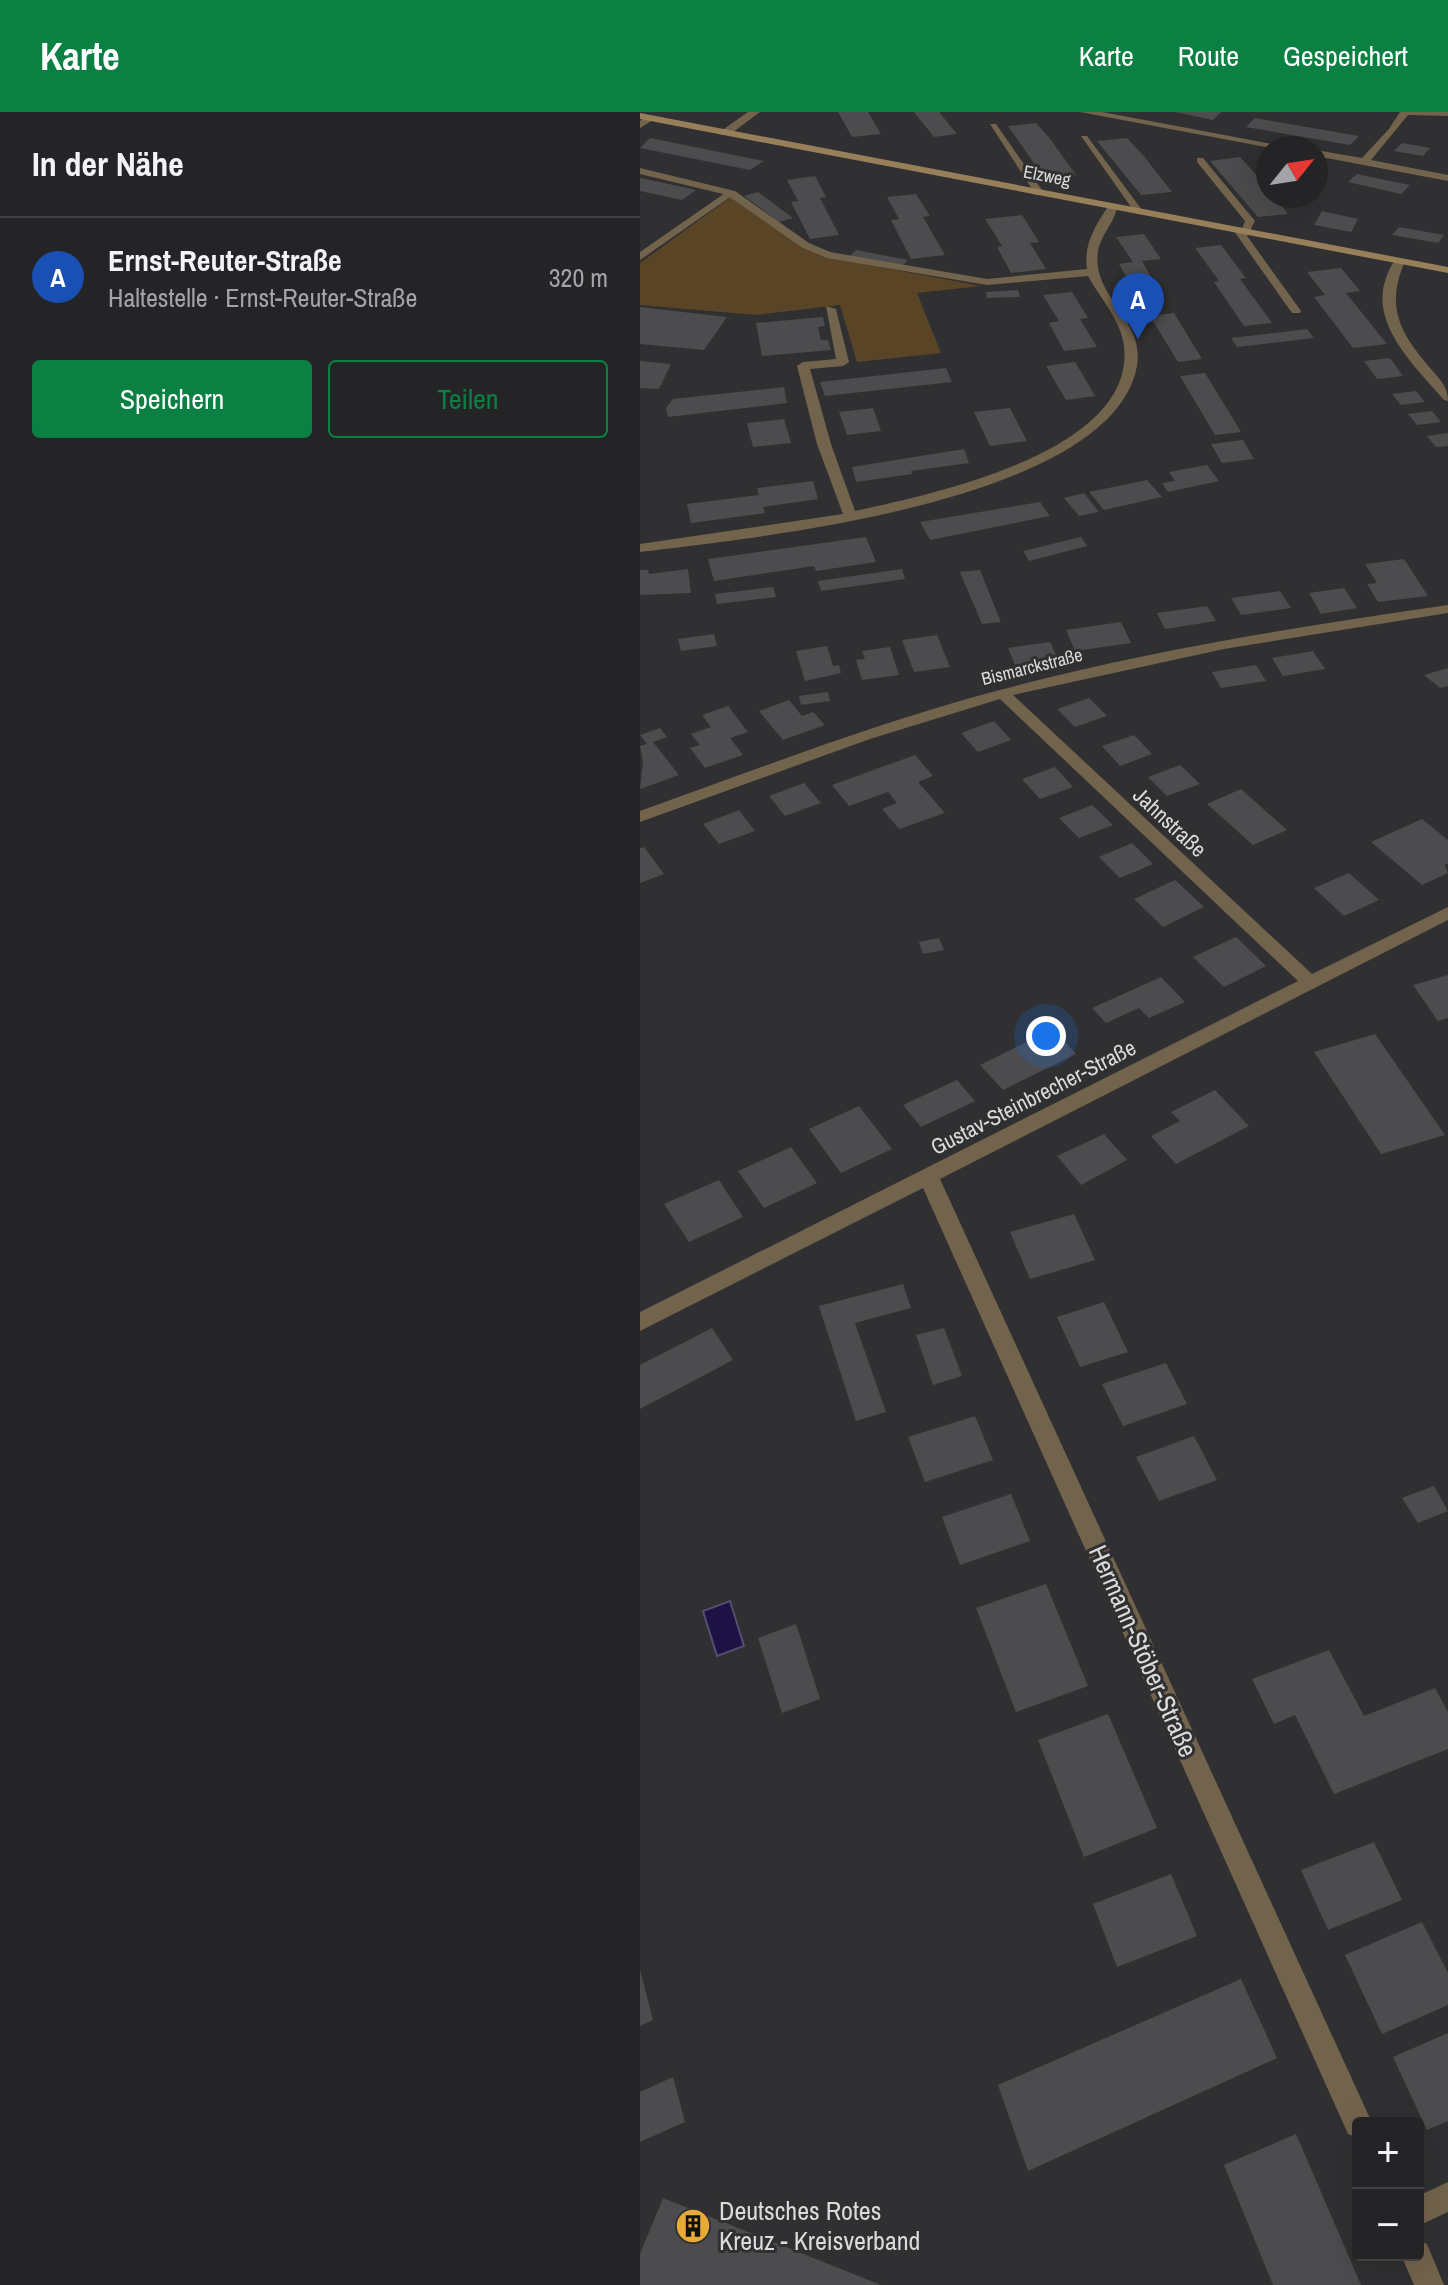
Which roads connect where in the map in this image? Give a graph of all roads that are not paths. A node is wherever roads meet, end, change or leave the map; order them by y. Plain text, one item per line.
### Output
1 (755, 112) edge
2 (1085, 112) edge
3 (1448, 113) edge
4 (645, 117) edge
5 (640, 125) edge
6 (993, 126) dead end
7 (725, 133) junction
8 (1084, 138) dead end
9 (1256, 142) edge
10 (1328, 155) edge
11 (1200, 160) dead end
12 (1364, 162) junction
13 (640, 171) edge
14 (1448, 178) edge
15 (731, 193) junction
16 (1039, 193) junction
17 (1113, 207) junction
18 (1139, 212) junction
19 (1242, 232) junction
20 (640, 257) edge
21 (1399, 261) junction
22 (1448, 270) edge
23 (1091, 272) junction
24 (830, 309) dead end
25 (1296, 311) dead end
26 (1448, 373) edge
27 (1430, 375) junction
28 (1448, 397) edge
29 (850, 515) junction
30 (640, 548) edge
31 (1448, 609) edge
32 (1003, 694) junction
33 (640, 817) edge
34 (1448, 913) edge
35 (1310, 982) junction
36 (929, 1178) junction
37 (640, 1322) edge
38 (1355, 2117) edge
39 (1448, 2197) edge
40 (1424, 2208) edge
41 (1419, 2261) edge
42 (1429, 2285) edge

1 - 7 street
2 - 9 street
3 - 12 street
4 - 5 street
4 - 7 street, Elzweg
6 - 16 lane
7 - 16 street, Elzweg
8 - 18 lane
10 - 12 street
11 - 19 lane
12 - 14 street
13 - 15 street
15 - 20 lane
15 - 23 street
16 - 17 street, Elzweg
17 - 18 street, Elzweg
17 - 23 street
18 - 19 street, Elzweg
19 - 21 street, Elzweg
19 - 25 lane
21 - 22 street, Elzweg
21 - 27 street
23 - 29 street
24 - 29 street
26 - 27 street
27 - 28 street
29 - 30 street
31 - 32 street, Bismarckstraße
32 - 33 street, Bismarckstraße
32 - 35 street, Jahnstraße
34 - 35 street, Gustav-Steinbrecher-Straße
35 - 36 street, Gustav-Steinbrecher-Straße
36 - 37 street, Gustav-Steinbrecher-Straße
36 - 38 street, Hermann-Stöber-Straße
39 - 40 street
41 - 42 street

